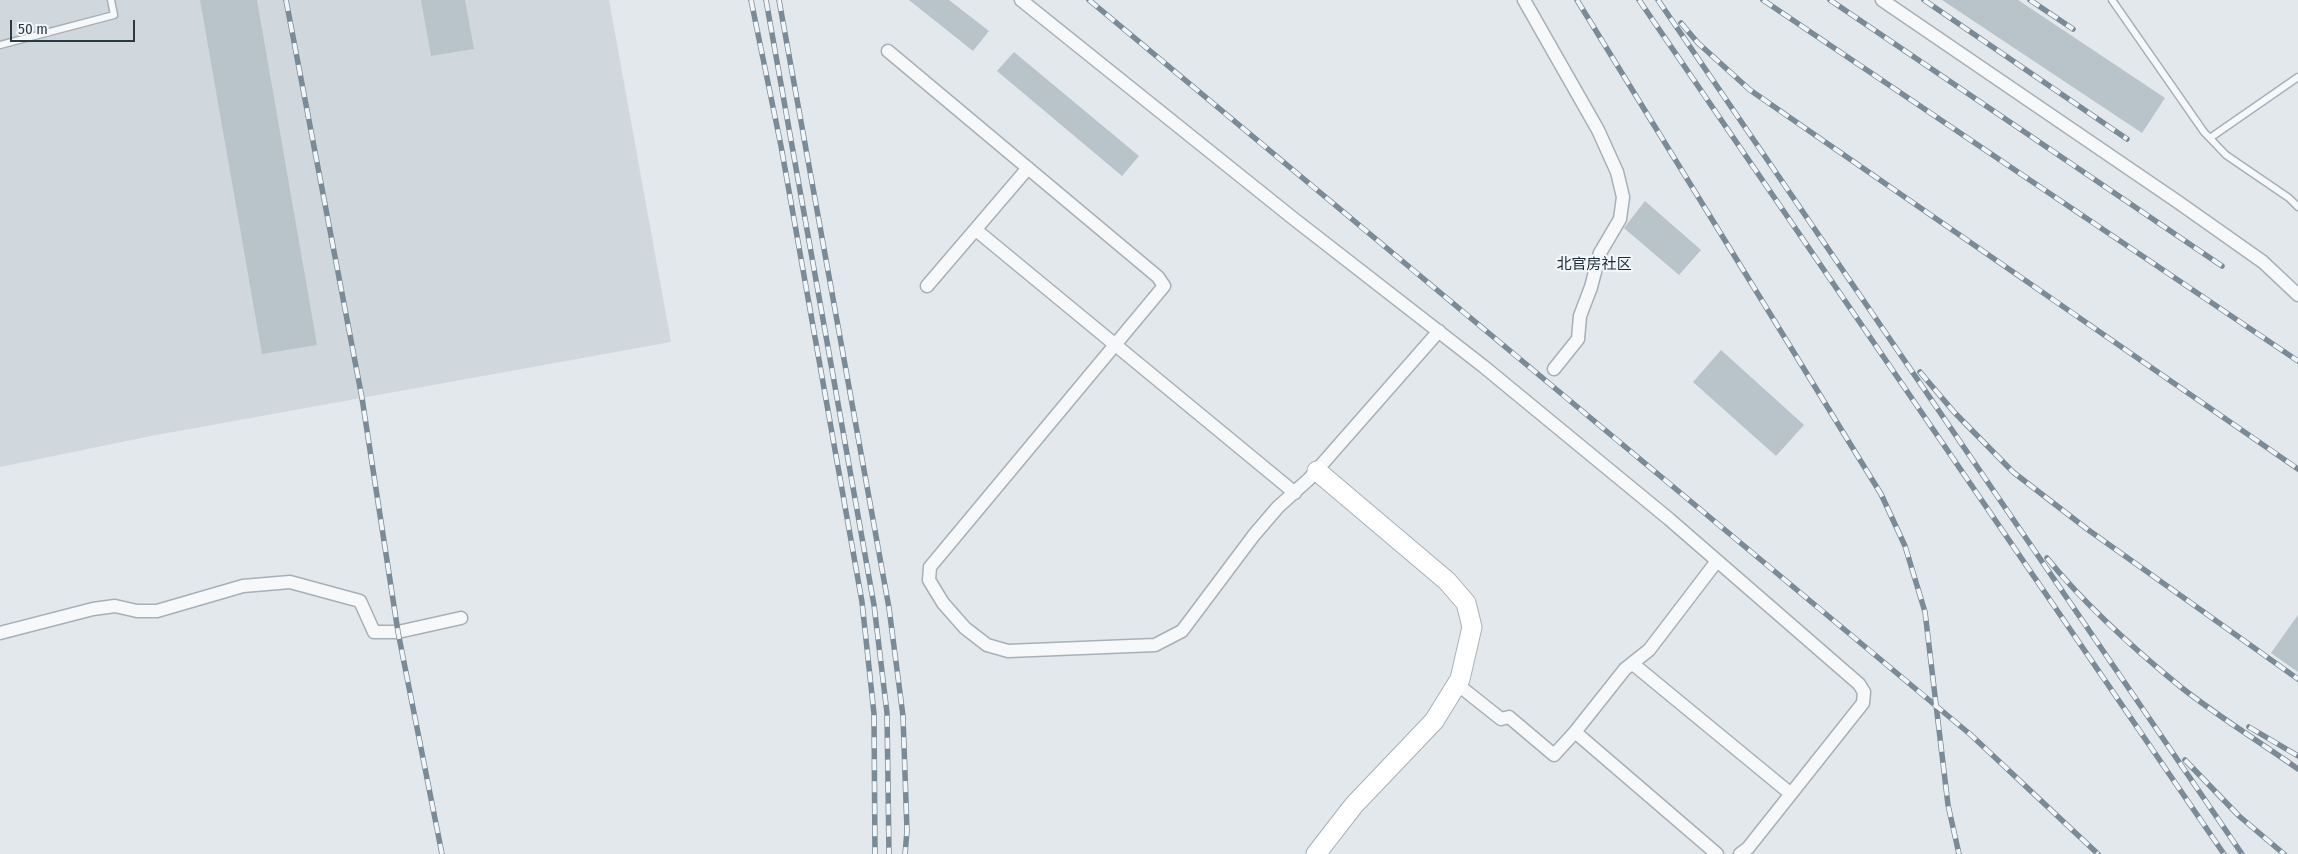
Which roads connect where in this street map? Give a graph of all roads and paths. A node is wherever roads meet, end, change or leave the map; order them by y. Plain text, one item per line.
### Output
1 (111, 0) edge
2 (1021, 0) edge
3 (1524, 0) edge
4 (1882, 0) edge
5 (2112, 0) edge
6 (0, 45) edge
7 (888, 51) dead end
8 (2298, 77) edge
9 (2210, 138) junction
10 (1028, 168) junction
11 (2298, 207) edge
12 (976, 230) junction
13 (927, 286) dead end
14 (2298, 296) edge
15 (1439, 331) junction
16 (1116, 346) junction
17 (1554, 369) dead end
18 (1317, 471) junction
19 (1295, 493) junction
20 (1717, 561) junction
21 (461, 618) dead end
22 (0, 633) edge
23 (1633, 664) junction
24 (1457, 684) junction
25 (1575, 732) junction
26 (1790, 794) junction
27 (1316, 854) edge
28 (1717, 854) edge
29 (1740, 854) edge

1 - 6 lane
2 - 15 street
3 - 17 street
4 - 14 street
5 - 9 lane
7 - 10 street
8 - 9 lane
9 - 11 lane
10 - 12 street
10 - 16 street
12 - 13 street
12 - 16 street
15 - 18 street
15 - 20 street
16 - 19 street
16 - 19 street
18 - 19 street
18 - 24 street
20 - 23 street
20 - 26 street
21 - 22 street
23 - 25 street
23 - 26 street
24 - 25 street
24 - 27 street
25 - 28 street
26 - 29 street

